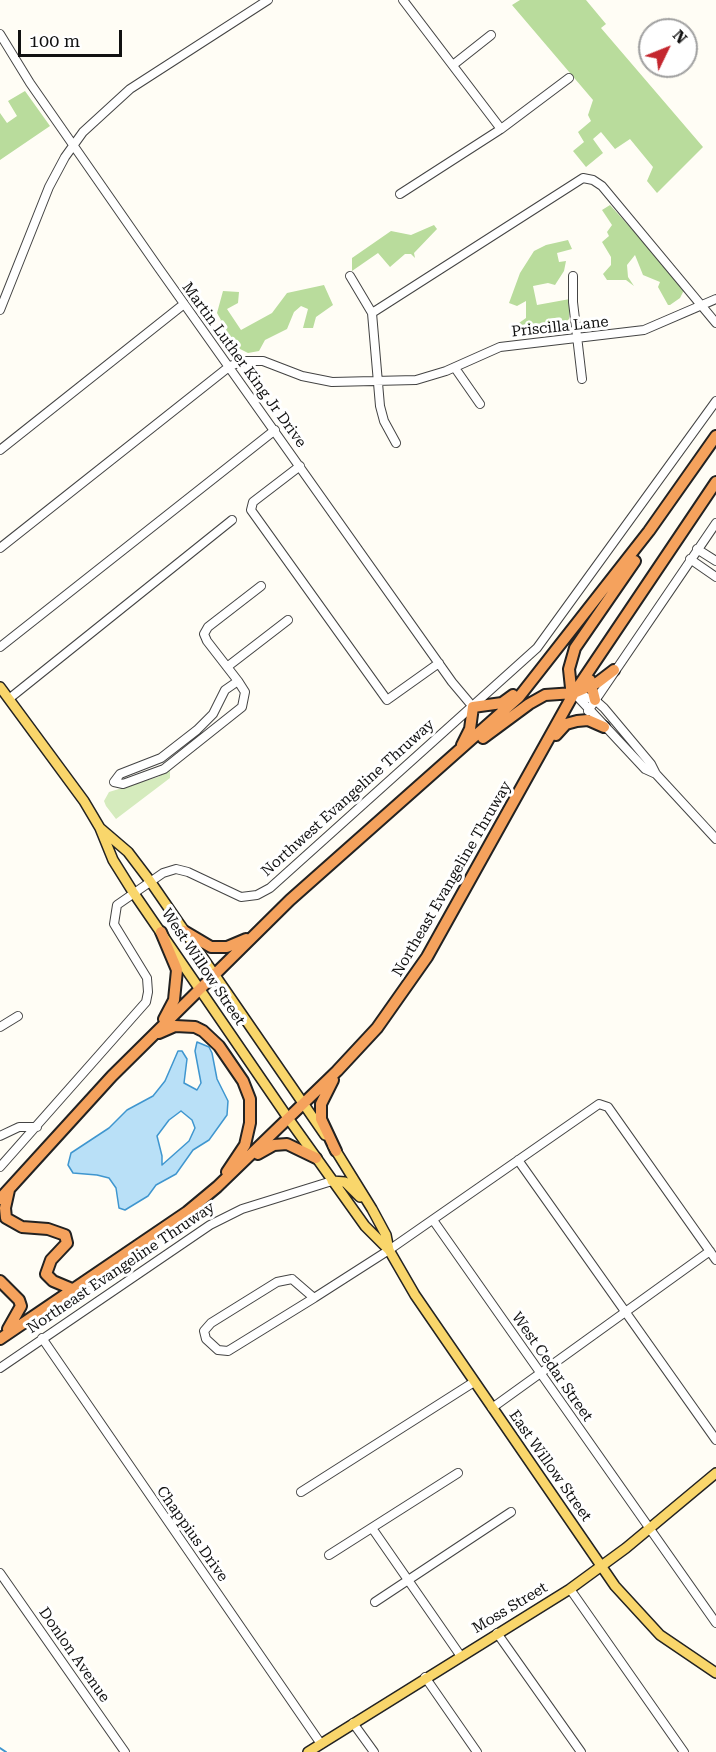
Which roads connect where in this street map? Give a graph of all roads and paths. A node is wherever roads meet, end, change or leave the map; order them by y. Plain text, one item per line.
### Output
1 (268, 0) edge
2 (405, 1) edge
3 (0, 33) edge
4 (491, 35) dead end
5 (453, 65) junction
6 (569, 78) dead end
7 (501, 129) junction
8 (73, 144) junction
9 (400, 194) dead end
10 (350, 276) dead end
11 (573, 276) dead end
12 (716, 299) edge
13 (184, 304) junction
14 (702, 306) junction
15 (0, 310) edge
16 (372, 313) junction
17 (716, 323) edge
18 (576, 338) junction
19 (230, 366) junction
20 (455, 368) junction
21 (582, 379) dead end
22 (378, 383) junction
23 (716, 401) edge
24 (480, 404) dead end
25 (275, 430) junction
26 (716, 436) edge
27 (396, 443) dead end
28 (0, 450) edge
29 (300, 466) junction
30 (716, 482) edge
31 (232, 520) dead end
32 (716, 523) edge
33 (649, 531) junction
34 (0, 548) edge
35 (698, 549) junction
36 (690, 559) junction
37 (716, 561) edge
38 (716, 577) edge
39 (261, 586) dead end
40 (288, 620) dead end
41 (0, 647) edge
42 (439, 663) junction
43 (227, 667) junction
44 (591, 667) junction
45 (614, 670) junction
46 (238, 681) junction
47 (530, 682) junction
48 (592, 685) junction
49 (0, 687) edge
50 (574, 693) junction
51 (10, 698) junction
52 (595, 700) junction
53 (473, 707) junction
54 (588, 711) junction
55 (604, 727) junction
56 (197, 730) junction
57 (204, 737) junction
58 (459, 751) junction
59 (542, 751) junction
60 (151, 762) junction
61 (156, 774) junction
62 (656, 774) junction
63 (409, 795) junction
64 (100, 828) junction
65 (716, 839) edge
66 (150, 881) junction
67 (133, 892) junction
68 (184, 931) junction
69 (161, 932) junction
70 (254, 935) junction
71 (214, 974) junction
72 (199, 988) junction
73 (18, 1016) dead end
74 (0, 1027) edge
75 (159, 1028) junction
76 (142, 1046) junction
77 (345, 1062) junction
78 (303, 1103) junction
79 (288, 1118) junction
80 (37, 1127) junction
81 (0, 1136) edge
82 (336, 1151) junction
83 (316, 1158) junction
84 (518, 1160) junction
85 (244, 1162) junction
86 (0, 1167) edge
87 (332, 1181) junction
88 (217, 1187) junction
89 (9, 1189) junction
90 (0, 1199) edge
91 (372, 1209) junction
92 (433, 1220) junction
93 (389, 1250) junction
94 (710, 1251) junction
95 (716, 1260) edge
96 (0, 1281) edge
97 (72, 1288) junction
98 (314, 1298) junction
99 (627, 1313) junction
100 (42, 1338) junction
101 (0, 1339) edge
102 (0, 1368) edge
103 (541, 1374) junction
104 (474, 1382) junction
105 (492, 1408) junction
106 (716, 1440) edge
107 (458, 1473) dead end
108 (716, 1473) edge
109 (301, 1492) dead end
110 (511, 1512) dead end
111 (372, 1528) junction
112 (650, 1529) junction
113 (329, 1555) dead end
114 (601, 1567) junction
115 (0, 1573) edge
116 (408, 1580) junction
117 (570, 1588) junction
118 (375, 1602) dead end
119 (716, 1623) edge
120 (497, 1633) junction
121 (460, 1655) junction
122 (716, 1673) edge
123 (425, 1677) junction
124 (353, 1723) junction
125 (321, 1744) junction
126 (124, 1752) edge
127 (308, 1752) edge
128 (374, 1752) edge
129 (477, 1752) edge
130 (581, 1752) edge
131 (684, 1752) edge

1 - 8 street
2 - 5 street
3 - 8 street, Martin Luther King Jr Drive
4 - 5 street
5 - 7 street
6 - 7 street
7 - 9 street
8 - 13 street, Martin Luther King Jr Drive
8 - 15 street
10 - 16 street
11 - 18 street
12 - 14 street, Priscilla Lane
13 - 19 street, Martin Luther King Jr Drive
13 - 28 street
14 - 16 street
14 - 17 street
14 - 18 street, Priscilla Lane
16 - 22 street
18 - 20 street, Priscilla Lane
18 - 21 street
19 - 22 street, Priscilla Lane
19 - 25 street, Martin Luther King Jr Drive
19 - 34 street
20 - 22 street, Priscilla Lane
20 - 24 street
22 - 27 street
23 - 53 street, Northwest Evangeline Thruway
25 - 29 street, Martin Luther King Jr Drive
25 - 41 street
26 - 33 highway
29 - 42 street, Martin Luther King Jr Drive
29 - 42 street
30 - 44 highway, Northeast Evangeline Thruway
31 - 51 street
32 - 35 street
33 - 47 highway
33 - 50 highway
35 - 36 street
35 - 37 street
36 - 38 street
36 - 45 street
39 - 43 street
40 - 43 street
42 - 53 street, Martin Luther King Jr Drive
43 - 46 street
44 - 48 highway
44 - 50 highway, Northeast Evangeline Thruway
45 - 48 highway
45 - 52 street
46 - 56 street
46 - 57 street
47 - 53 highway
47 - 58 highway
48 - 50 highway
48 - 52 highway
49 - 51 main road, West Willow Street
50 - 52 street
50 - 54 street
50 - 59 highway, Northeast Evangeline Thruway
50 - 63 highway
51 - 64 main road, West Willow Street
52 - 54 street
52 - 62 street
53 - 58 highway
53 - 66 street, Northwest Evangeline Thruway
54 - 55 street
55 - 59 highway
55 - 62 street
56 - 57 street
56 - 60 street
57 - 61 street
58 - 63 highway
59 - 77 highway, Northeast Evangeline Thruway
60 - 61 street
60 - 61 street
62 - 65 street
63 - 70 highway
64 - 66 main road, West Willow Street
64 - 67 main road, West Willow Street
66 - 67 street, Northwest Evangeline Thruway
66 - 68 main road, West Willow Street
67 - 69 main road, West Willow Street
67 - 80 street, Northwest Evangeline Thruway
68 - 70 highway
68 - 71 main road, West Willow Street
69 - 72 main road, West Willow Street
69 - 75 highway
70 - 71 highway
71 - 72 highway
71 - 78 main road, West Willow Street
72 - 75 highway
72 - 79 main road, West Willow Street
73 - 74 street
75 - 76 highway
76 - 88 highway
76 - 89 highway
77 - 78 highway, Northeast Evangeline Thruway
77 - 82 highway
78 - 79 highway, Northeast Evangeline Thruway
78 - 82 main road, East Willow Street
79 - 83 main road, East Willow Street
79 - 85 highway, Northeast Evangeline Thruway
80 - 81 street
80 - 86 street, Northwest Evangeline Thruway
82 - 91 main road, East Willow Street
83 - 85 highway
83 - 87 main road, East Willow Street
84 - 92 street
84 - 94 street
84 - 99 street
85 - 88 highway, Northeast Evangeline Thruway
87 - 91 main road
87 - 93 main road, East Willow Street
87 - 100 street, Northeast Evangeline Thruway
88 - 97 highway, Northeast Evangeline Thruway
89 - 90 highway
89 - 97 highway
91 - 93 main road, East Willow Street
92 - 93 street
92 - 103 street, West Cedar Street
93 - 98 street
93 - 104 main road, East Willow Street
94 - 95 street
94 - 99 street
96 - 101 highway
97 - 101 highway, Northeast Evangeline Thruway
98 - 98 street
99 - 103 street
99 - 106 street
100 - 102 street, Northeast Evangeline Thruway
100 - 125 street, Chappius Drive
103 - 105 street
103 - 112 street, West Cedar Street
104 - 105 main road, East Willow Street
104 - 109 street
105 - 114 main road, East Willow Street
107 - 111 street
108 - 112 main road, Moss Street
110 - 116 street
111 - 113 street
111 - 116 street
112 - 114 main road, Moss Street
112 - 119 street, West Cedar Street
114 - 117 main road, Moss Street
114 - 122 main road, East Willow Street
115 - 126 street, Donlon Avenue
116 - 118 street
116 - 121 street
117 - 120 main road, Moss Street
117 - 131 street
120 - 121 main road, Moss Street
120 - 130 street
121 - 123 main road, Moss Street
123 - 124 main road, Moss Street
123 - 129 street
124 - 125 main road, Moss Street
124 - 128 street
125 - 127 main road, Moss Street

